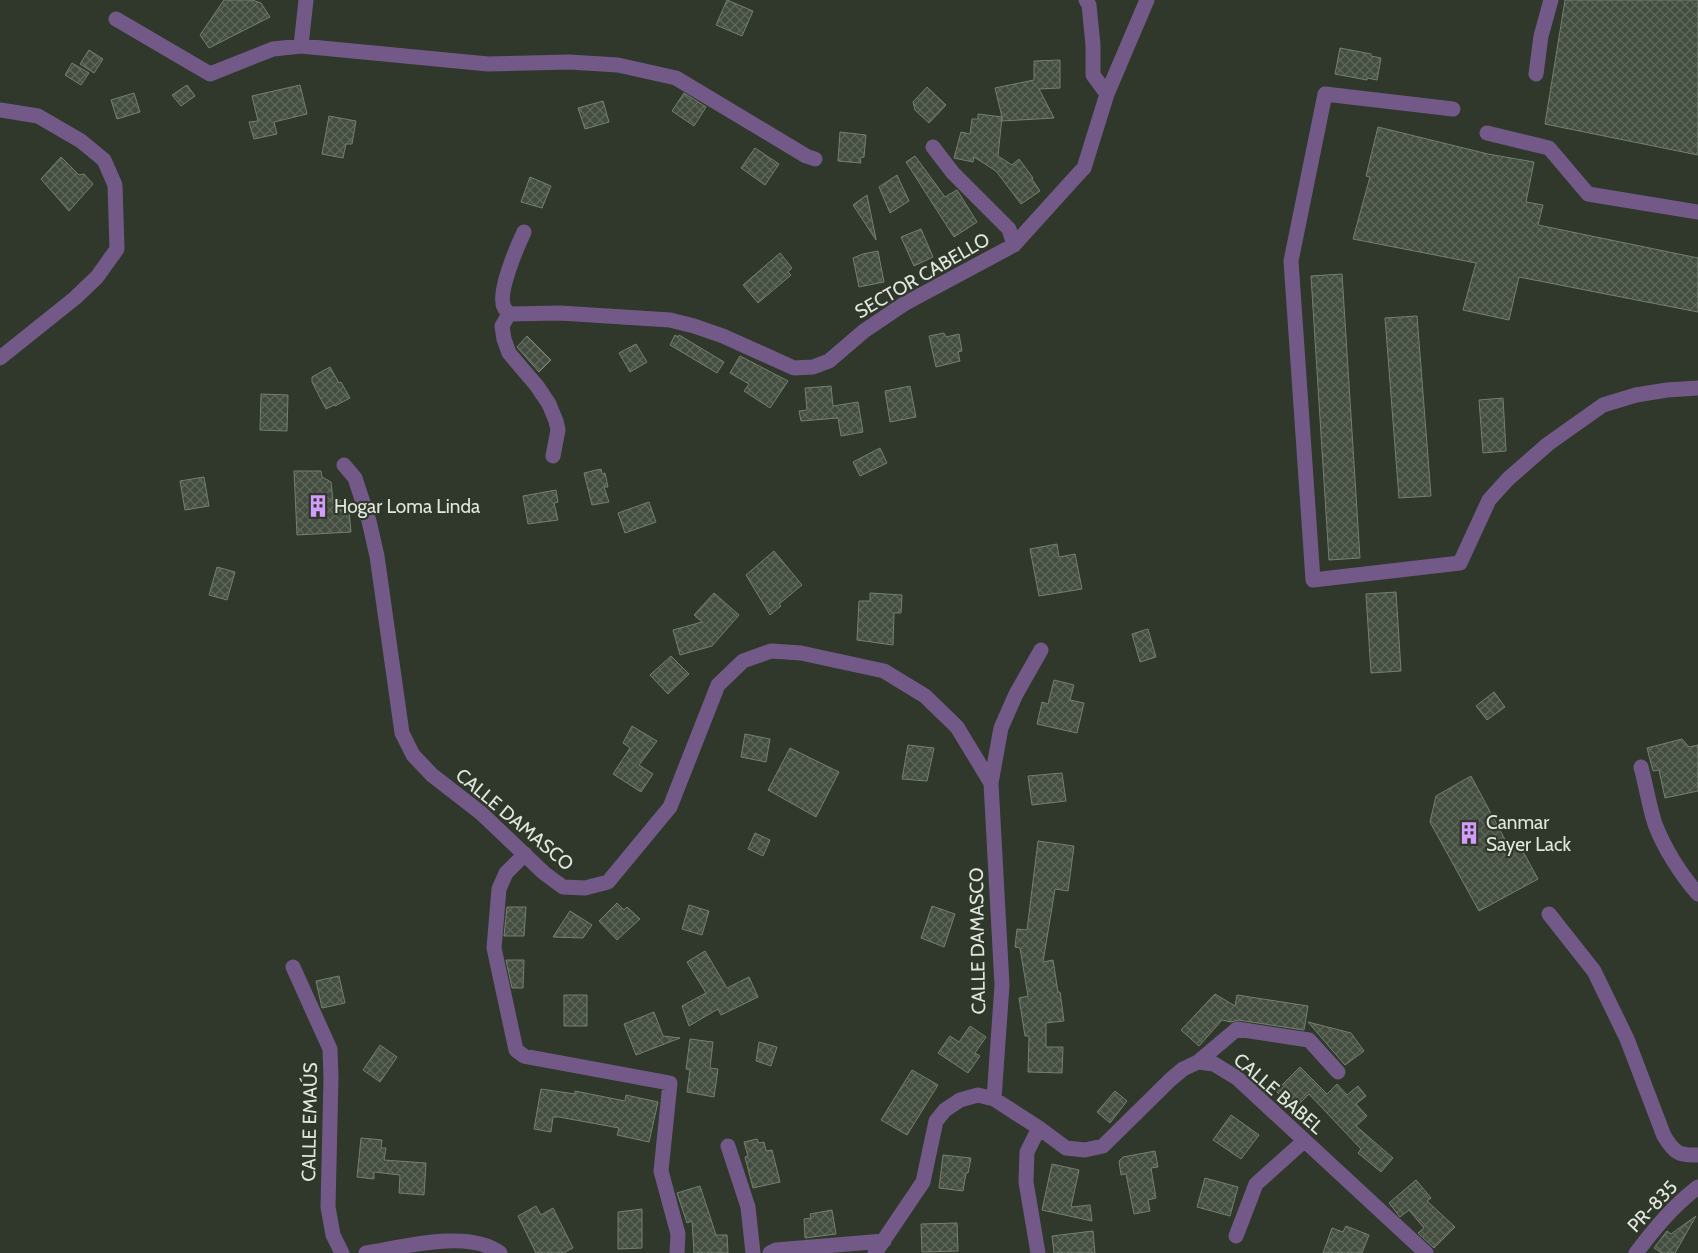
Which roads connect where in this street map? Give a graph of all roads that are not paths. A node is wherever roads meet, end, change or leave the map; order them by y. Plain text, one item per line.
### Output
1 (306, 0) edge
2 (1086, 0) edge
3 (1147, 0) edge
4 (1550, 0) edge
5 (116, 19) dead end
6 (301, 46) junction
7 (1536, 74) dead end
8 (1107, 94) junction
9 (1453, 109) dead end
10 (0, 110) edge
11 (1487, 133) dead end
12 (933, 147) dead end
13 (814, 159) dead end
14 (1698, 212) edge
15 (524, 232) dead end
16 (1014, 245) junction
17 (509, 314) junction
18 (0, 358) edge
19 (1698, 388) edge
20 (554, 456) dead end
21 (344, 465) dead end
22 (1041, 650) dead end
23 (1641, 767) dead end
24 (991, 783) junction
25 (525, 854) junction
26 (1698, 894) edge
27 (1549, 914) dead end
28 (293, 968) dead end
29 (1198, 1062) junction
30 (1338, 1072) dead end
31 (994, 1099) junction
32 (1039, 1128) junction
33 (1304, 1141) junction
34 (728, 1146) dead end
35 (1698, 1155) edge
36 (1698, 1187) edge
37 (1236, 1236) dead end
38 (879, 1247) edge
39 (342, 1253) edge
40 (366, 1253) edge
41 (500, 1253) edge
42 (677, 1253) edge
43 (752, 1253) edge
44 (770, 1253) edge
45 (1038, 1253) edge
46 (1426, 1253) edge
47 (1636, 1253) edge

1 - 6 street
2 - 8 street
3 - 8 street, SECTOR CABELLO
4 - 7 street
5 - 6 street
6 - 13 street
8 - 16 street, SECTOR CABELLO
9 - 19 street
10 - 18 street
11 - 14 street
12 - 16 street, SECTOR CABELLO
15 - 17 street
16 - 17 street, SECTOR CABELLO
17 - 20 street
21 - 25 street, CALLE DAMASCO
22 - 24 street, CALLE DAMASCO
23 - 26 street
24 - 25 street, CALLE DAMASCO
24 - 31 street, CALLE DAMASCO
25 - 42 street
27 - 35 street
28 - 39 street, CALLE EMAÚS
29 - 30 street
29 - 32 street
29 - 33 street, CALLE BABEL
31 - 32 street
31 - 38 street
32 - 45 street
33 - 37 street
33 - 46 street, CALLE BABEL
34 - 43 street
36 - 47 street, PR-835 / PR-835
38 - 44 street
40 - 41 street

